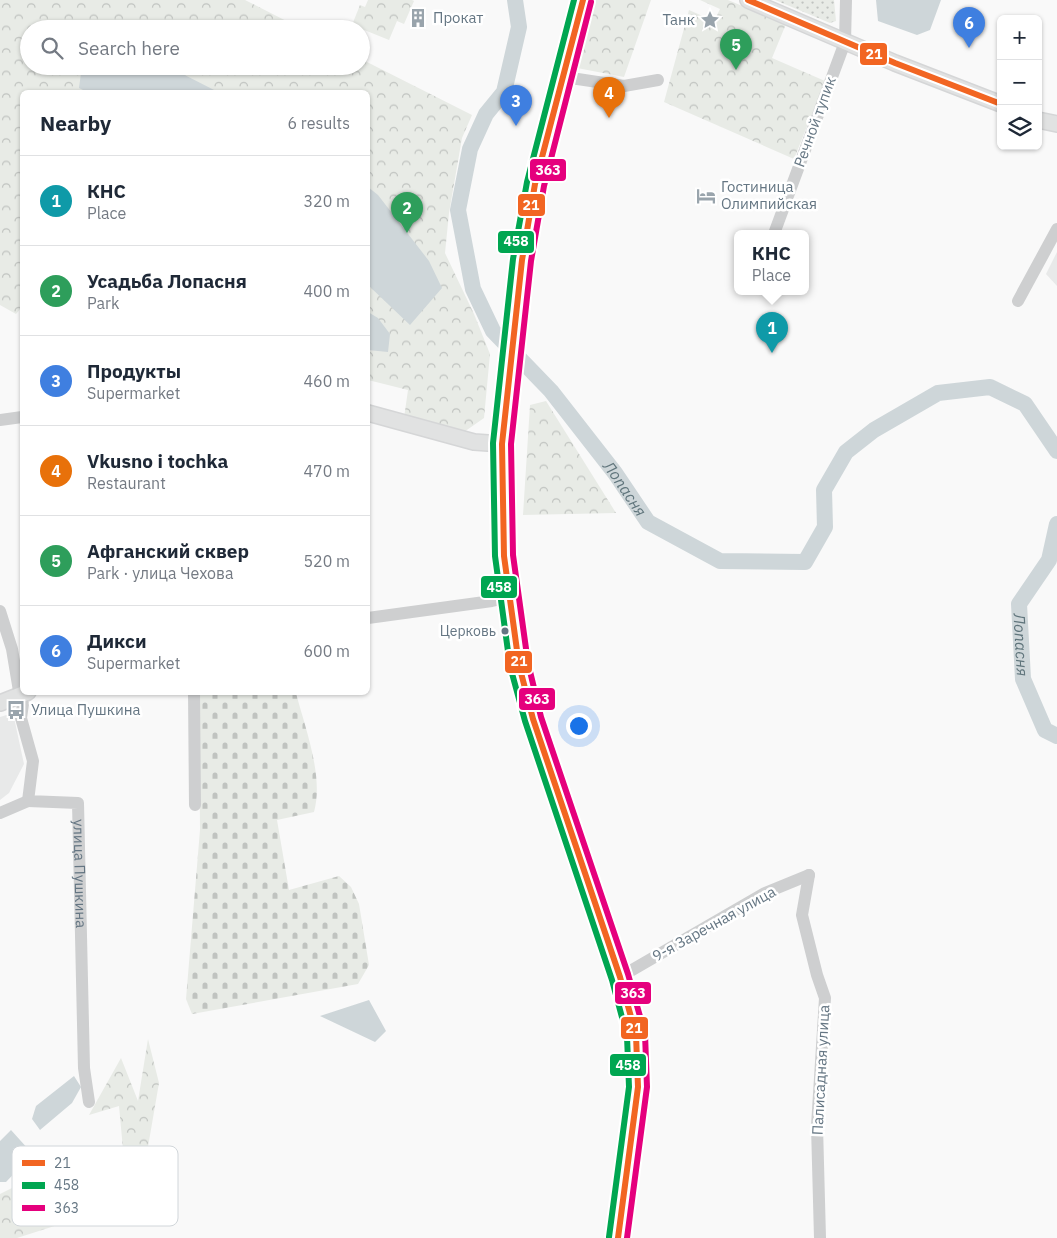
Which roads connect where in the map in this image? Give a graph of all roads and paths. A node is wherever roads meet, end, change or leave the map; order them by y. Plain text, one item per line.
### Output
1 (583, 0) edge
2 (748, 0) edge
3 (846, 0) edge
4 (846, 42) junction
5 (561, 79) junction
6 (658, 80) dead end
7 (997, 102) edge
8 (1042, 121) edge
9 (1057, 124) edge
10 (1057, 229) edge
11 (775, 230) edge
12 (1018, 301) dead end
13 (370, 414) edge
14 (20, 417) edge
15 (0, 420) edge
16 (502, 444) junction
17 (509, 597) junction
18 (0, 611) edge
19 (370, 618) edge
20 (20, 679) edge
21 (21, 695) edge
22 (24, 695) edge
23 (194, 695) edge
24 (0, 703) edge
25 (28, 801) junction
26 (195, 806) dead end
27 (0, 813) edge
28 (809, 875) joint
29 (620, 977) junction
30 (89, 1102) dead end
31 (618, 1238) edge
32 (820, 1238) edge

1 - 5 main road
2 - 4 main road
3 - 4 street
4 - 7 main road
4 - 11 street, Речной тупик
5 - 6 street
5 - 16 main road
8 - 9 main road
10 - 12 street
13 - 16 main road
14 - 15 street
16 - 17 main road
17 - 19 street
17 - 29 main road
18 - 20 street
21 - 24 main road
22 - 25 street
23 - 26 street
25 - 27 street
25 - 30 street, улица Пушкина
28 - 29 street, 9-я Заречная улица
28 - 32 street, Палисадная улица
29 - 31 main road

